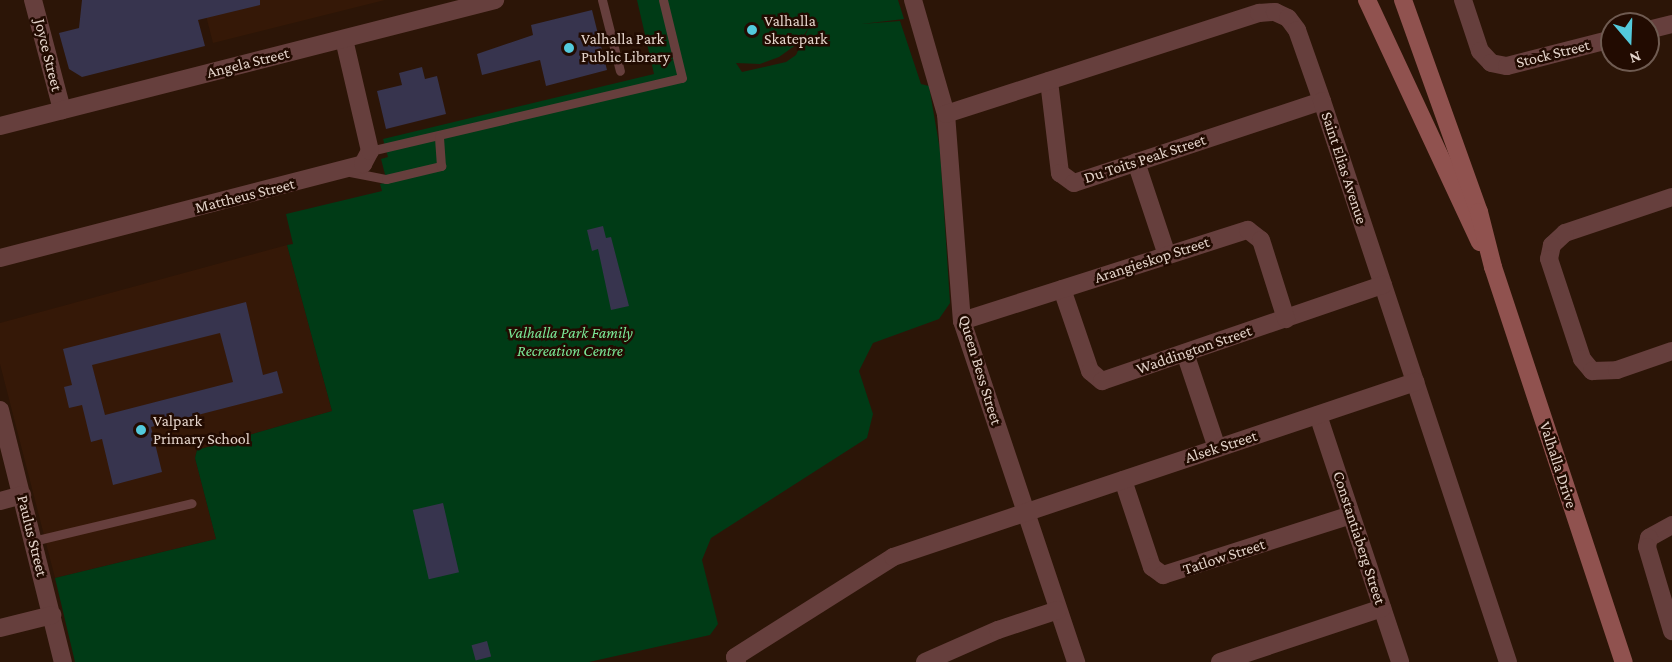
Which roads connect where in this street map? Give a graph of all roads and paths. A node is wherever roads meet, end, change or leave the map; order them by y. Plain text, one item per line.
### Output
1 (33, 0) edge
2 (495, 0) edge
3 (602, 0) edge
4 (663, 0) edge
5 (913, 0) edge
6 (1367, 0) edge
7 (1403, 0) edge
8 (1463, 0) edge
9 (472, 3) edge
10 (344, 39) junction
11 (1600, 42) edge
12 (620, 71) dead end
13 (1049, 81) junction
14 (1322, 101) junction
15 (62, 110) junction
16 (946, 114) junction
17 (0, 126) edge
18 (439, 136) junction
19 (370, 151) junction
20 (1136, 162) junction
21 (345, 171) junction
22 (1672, 197) edge
23 (1167, 255) junction
24 (0, 258) edge
25 (1493, 267) junction
26 (1383, 285) junction
27 (1062, 289) junction
28 (1286, 319) junction
29 (962, 321) junction
30 (1672, 351) edge
31 (1185, 353) junction
32 (1415, 382) junction
33 (0, 410) edge
34 (1318, 415) junction
35 (1217, 448) junction
36 (1123, 480) junction
37 (22, 495) junction
38 (0, 501) edge
39 (192, 503) dead end
40 (1026, 513) junction
41 (1351, 514) junction
42 (1672, 525) edge
43 (33, 541) junction
44 (1382, 608) junction
45 (1058, 610) junction
46 (52, 615) junction
47 (0, 628) edge
48 (1672, 631) edge
49 (736, 659) edge
50 (63, 662) edge
51 (925, 662) edge
52 (1076, 662) edge
53 (1220, 662) edge
54 (1400, 662) edge
55 (1508, 662) edge
56 (1624, 662) edge

1 - 15 street, Joyce Street
2 - 9 street, Angela Street
3 - 12 lane
4 - 18 lane
5 - 16 street, Queen Bess Street
6 - 25 main road, Valhalla Drive
7 - 25 main road, Valhalla Drive
8 - 11 street, Stock Street
9 - 10 street, Angela Street
10 - 15 street, Angela Street
10 - 19 street
13 - 14 street, Saint Elias Avenue
13 - 16 street, Saint Elias Avenue
13 - 20 street, Du Toits Peak Street
14 - 20 street, Du Toits Peak Street
14 - 26 street, Saint Elias Avenue
15 - 17 street, Angela Street
16 - 29 street, Queen Bess Street
18 - 19 lane
18 - 21 lane
19 - 21 street, Mattheus Street
20 - 23 street
21 - 24 street, Mattheus Street
22 - 30 street
23 - 27 street, Arangieskop Street
23 - 28 street, Arangieskop Street
25 - 56 main road, Valhalla Drive
26 - 28 street, Waddington Street
26 - 32 street, Saint Elias Avenue
27 - 29 street, Arangieskop Street
27 - 31 street, Waddington Street
28 - 31 street, Waddington Street
29 - 40 street, Queen Bess Street
31 - 35 street
32 - 34 street, Alsek Street
32 - 55 street, Saint Elias Avenue
33 - 37 street, Paulus Street
34 - 35 street, Alsek Street
34 - 41 street, Constantiaberg Street
35 - 36 street, Alsek Street
36 - 40 street, Alsek Street
36 - 41 street, Tatlow Street
37 - 38 street
37 - 43 street, Paulus Street
39 - 43 lane
40 - 45 street, Queen Bess Street
40 - 49 street, Alsek Street
41 - 44 street, Constantiaberg Street
42 - 48 street
43 - 46 street, Paulus Street
44 - 53 street
44 - 54 street, Constantiaberg Street
45 - 51 street
45 - 52 street, Queen Bess Street
46 - 47 street
46 - 50 street, Paulus Street

